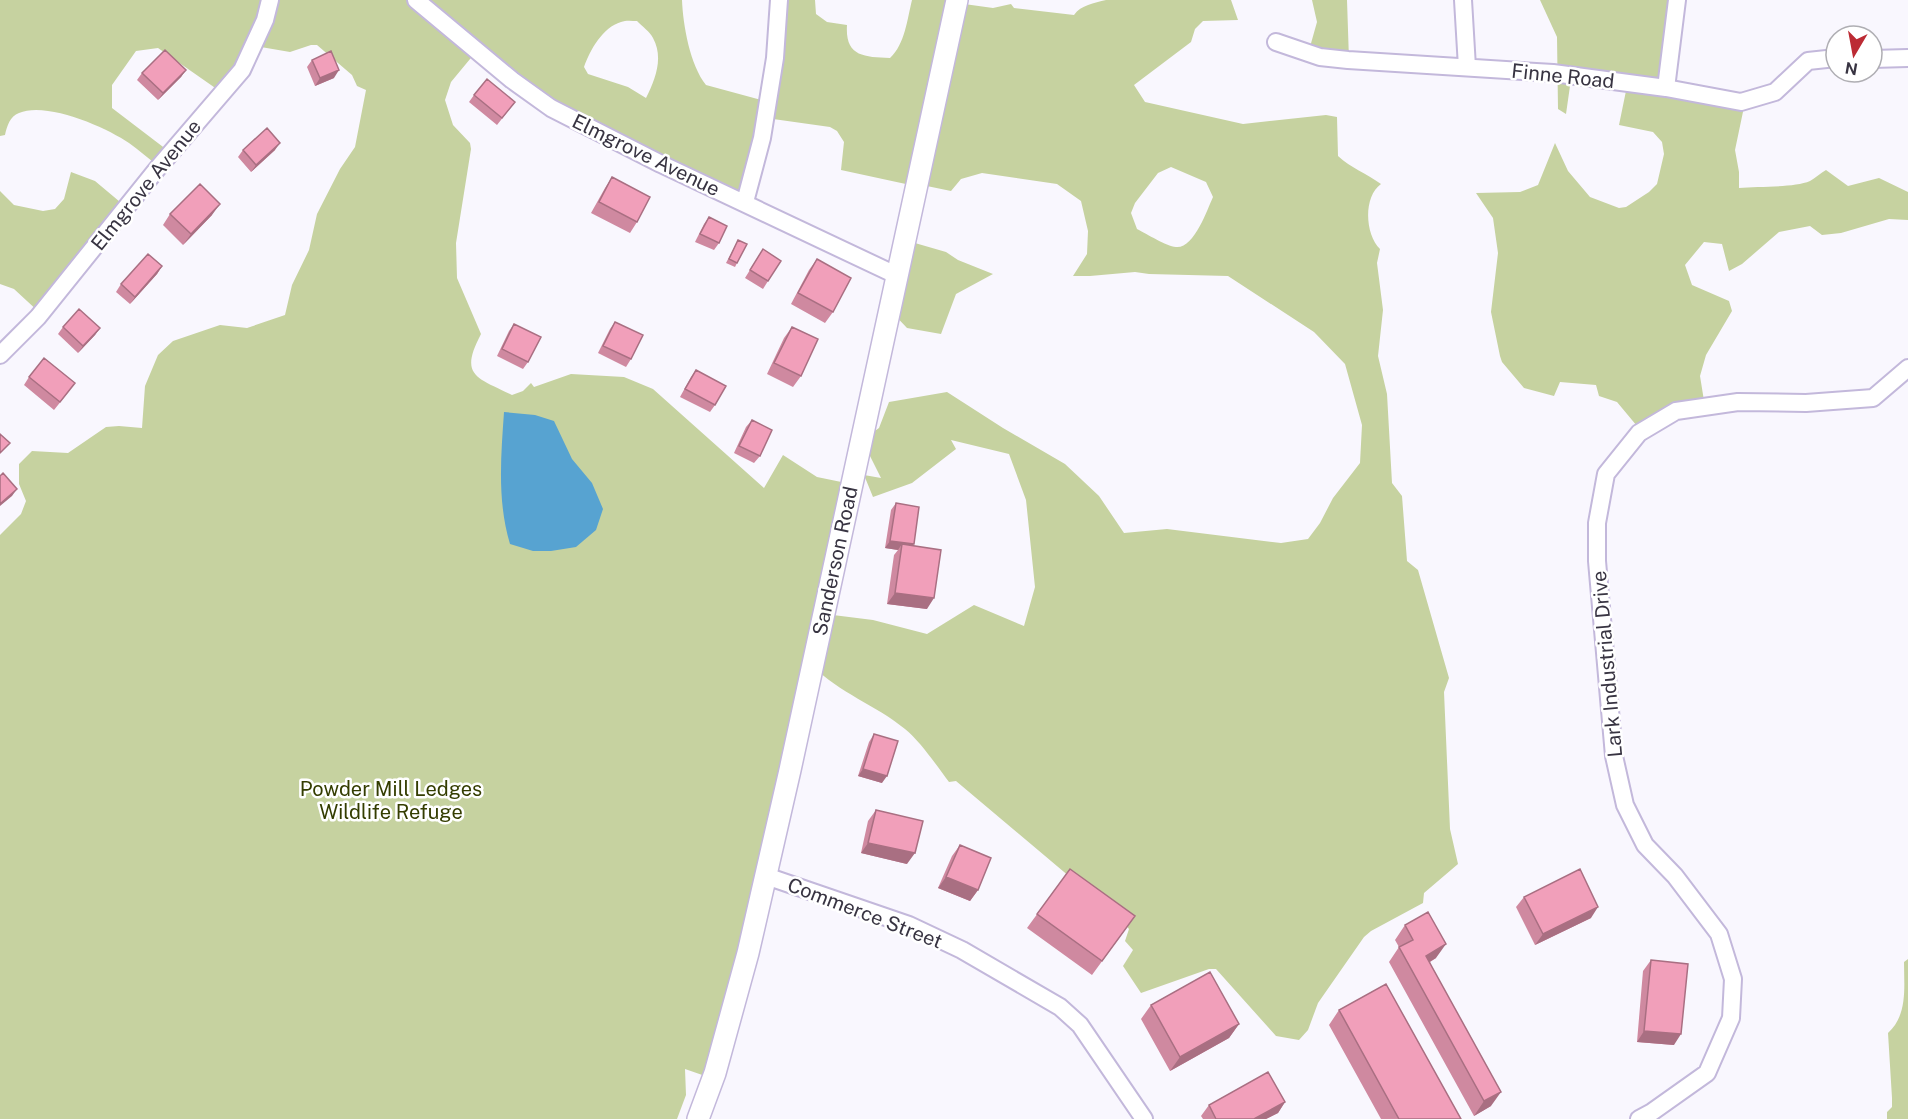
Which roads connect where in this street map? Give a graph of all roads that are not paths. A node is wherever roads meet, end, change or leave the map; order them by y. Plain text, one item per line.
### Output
1 (270, 0) edge
2 (416, 0) edge
3 (779, 0) edge
4 (957, 0) edge
5 (1464, 0) edge
6 (1677, 0) edge
7 (1276, 42) dead end
8 (1908, 58) edge
9 (1824, 59) edge
10 (1884, 59) edge
11 (1467, 67) junction
12 (1666, 88) junction
13 (745, 202) junction
14 (898, 276) junction
15 (0, 355) edge
16 (1908, 368) edge
17 (765, 876) junction
18 (699, 1119) edge
19 (1144, 1119) edge
20 (1639, 1119) edge

1 - 15 street, Elmgrove Avenue
2 - 13 street, Elmgrove Avenue
3 - 13 street
4 - 14 main road, Sanderson Road
5 - 11 street
6 - 12 street
7 - 11 street, Finne Road
8 - 10 street
9 - 12 street, Finne Road
11 - 12 street, Finne Road
13 - 14 street, Elmgrove Avenue
14 - 17 main road, Sanderson Road
16 - 20 street, Lark Industrial Drive
17 - 18 main road, Sanderson Road
17 - 19 street, Commerce Street

